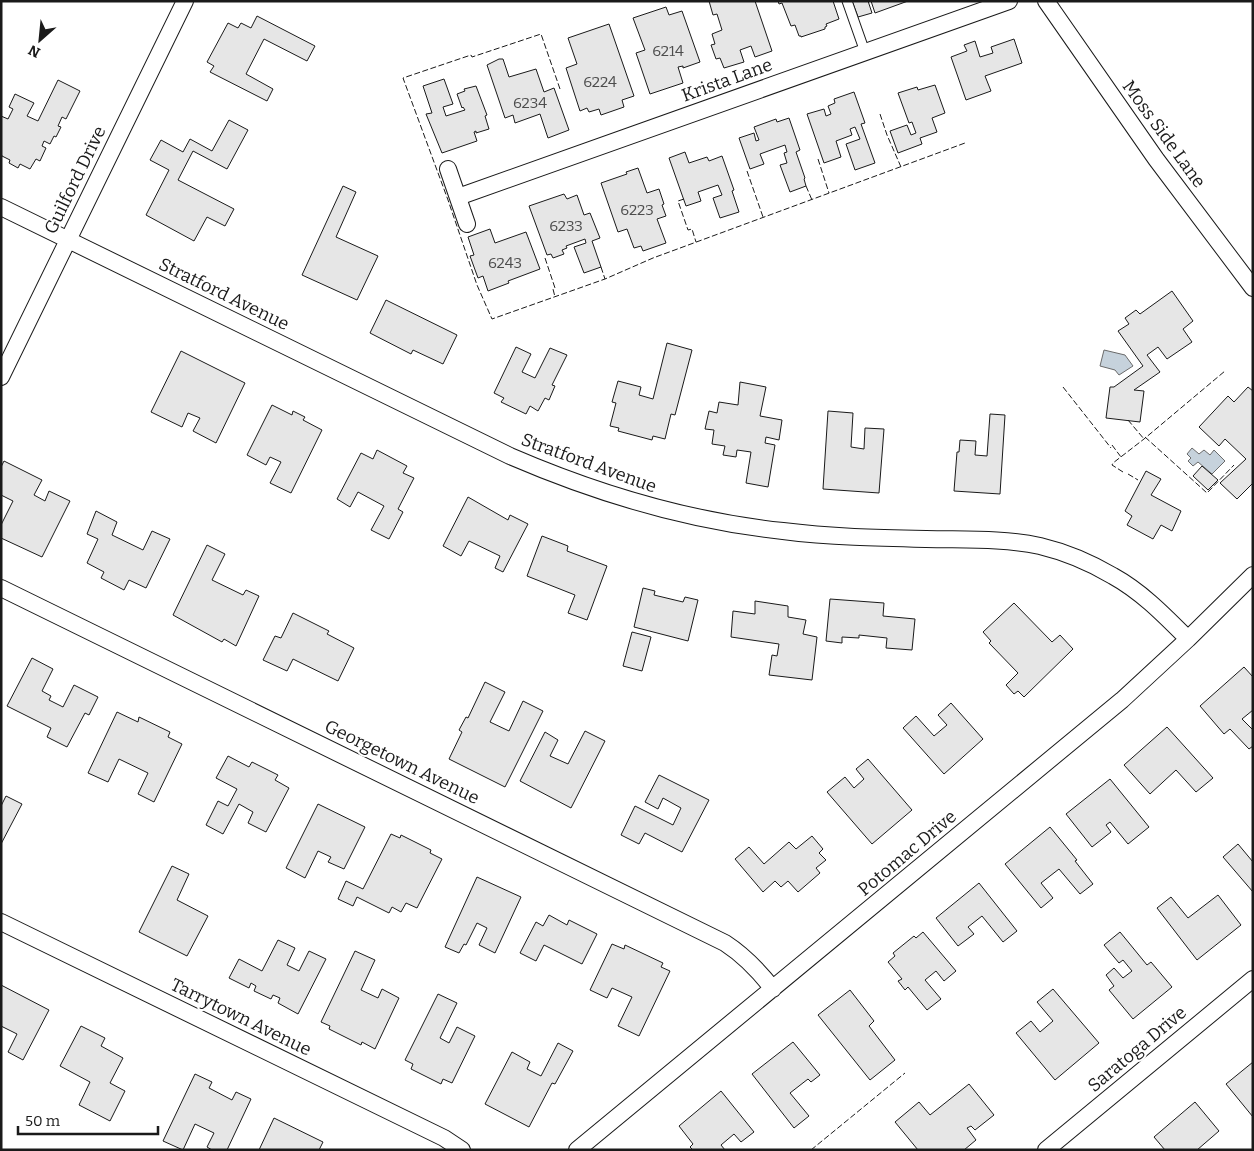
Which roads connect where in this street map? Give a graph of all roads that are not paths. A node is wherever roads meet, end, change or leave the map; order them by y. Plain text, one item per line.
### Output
1 (185, 1) edge
2 (847, 1) edge
3 (1009, 1) edge
4 (1046, 1) edge
5 (865, 52) junction
6 (448, 168) dead end
7 (458, 197) junction
8 (1, 207) edge
9 (467, 224) dead end
10 (68, 240) junction
11 (1253, 288) edge
12 (1, 377) edge
13 (1253, 575) edge
14 (1, 588) edge
15 (1188, 639) junction
16 (1, 922) edge
17 (1253, 979) edge
18 (774, 989) junction
19 (462, 1150) edge
20 (577, 1150) edge
21 (1046, 1150) edge

1 - 10 street, Guilford Drive
2 - 5 lane
3 - 5 street, Krista Lane
4 - 11 street, Moss Side Lane
5 - 7 street, Krista Lane
6 - 7 street
7 - 9 street
8 - 10 street, Stratford Avenue
10 - 12 street, Guilford Drive
10 - 15 street, Stratford Avenue
13 - 15 street, Potomac Drive
14 - 18 street, Georgetown Avenue
15 - 18 street, Potomac Drive
16 - 19 street, Tarrytown Avenue
17 - 21 street, Saratoga Drive
18 - 20 street, Potomac Drive

